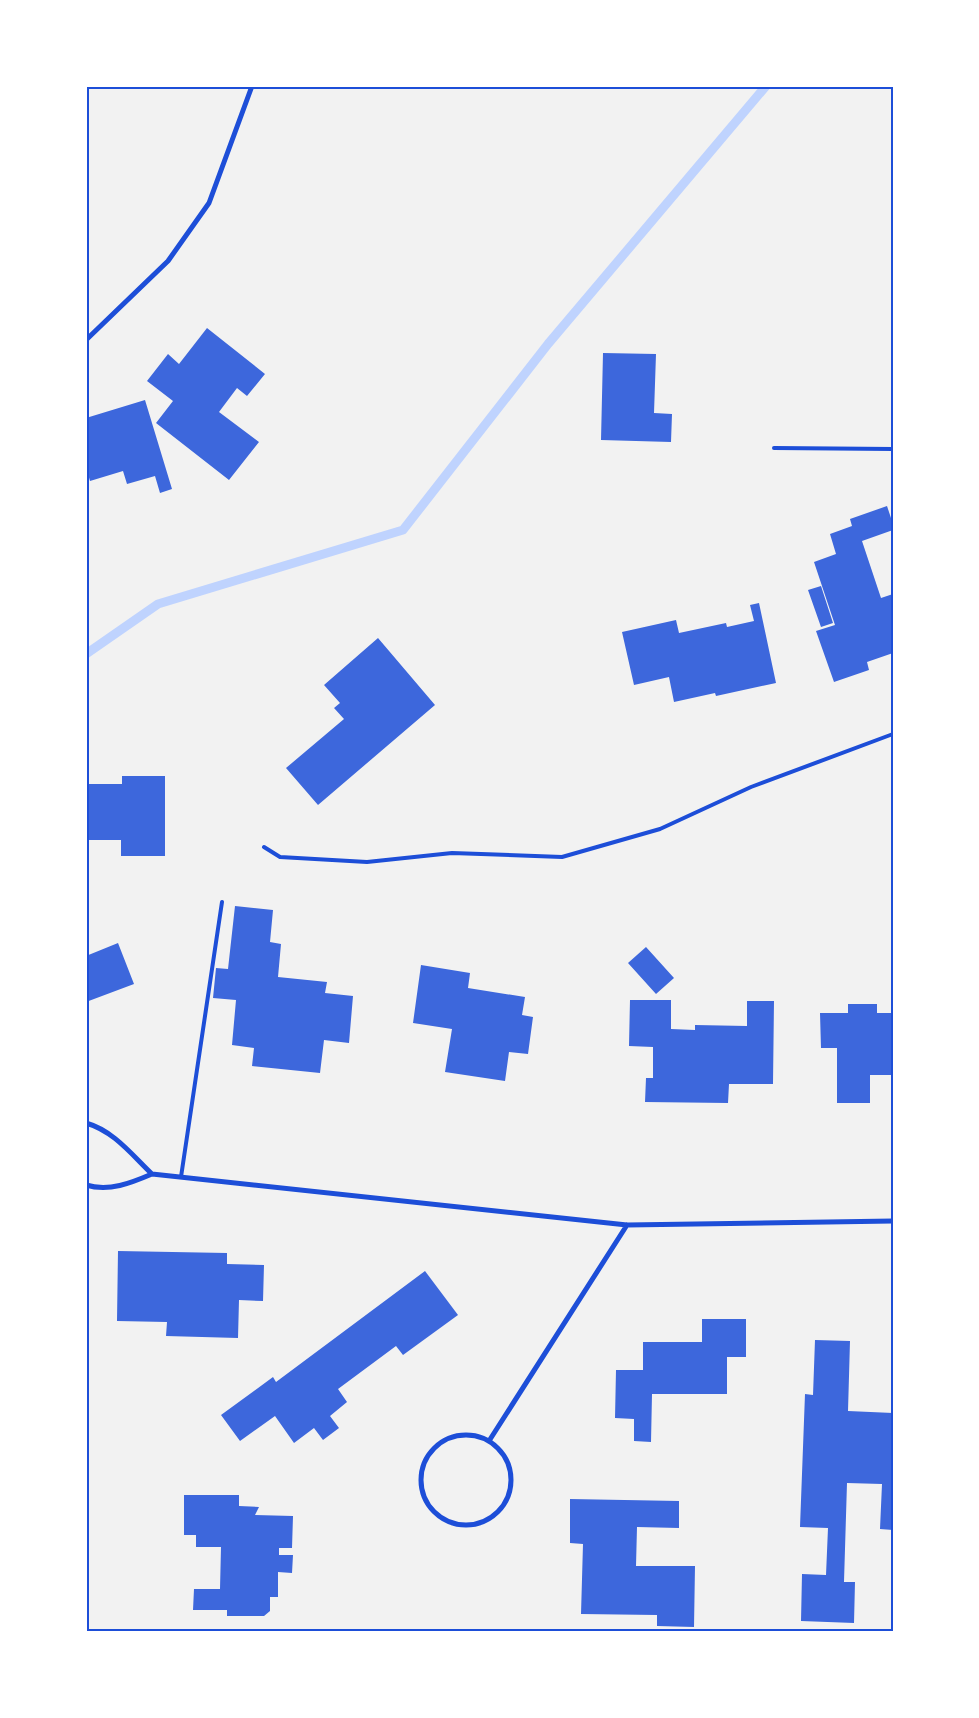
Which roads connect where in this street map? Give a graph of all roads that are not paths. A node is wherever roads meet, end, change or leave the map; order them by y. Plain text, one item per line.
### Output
1 (252, 86) edge
2 (86, 340) edge
3 (774, 448) dead end
4 (893, 449) edge
5 (893, 734) edge
6 (264, 848) dead end
7 (222, 902) dead end
8 (86, 1123) edge
9 (152, 1174) junction
10 (181, 1177) junction
11 (86, 1185) edge
12 (893, 1221) edge
13 (626, 1225) junction
14 (489, 1441) junction

1 - 2 street
3 - 4 lane
5 - 6 lane
7 - 10 lane
8 - 9 street
9 - 10 street
9 - 11 street
10 - 13 street
12 - 13 street
13 - 14 street
14 - 14 street

